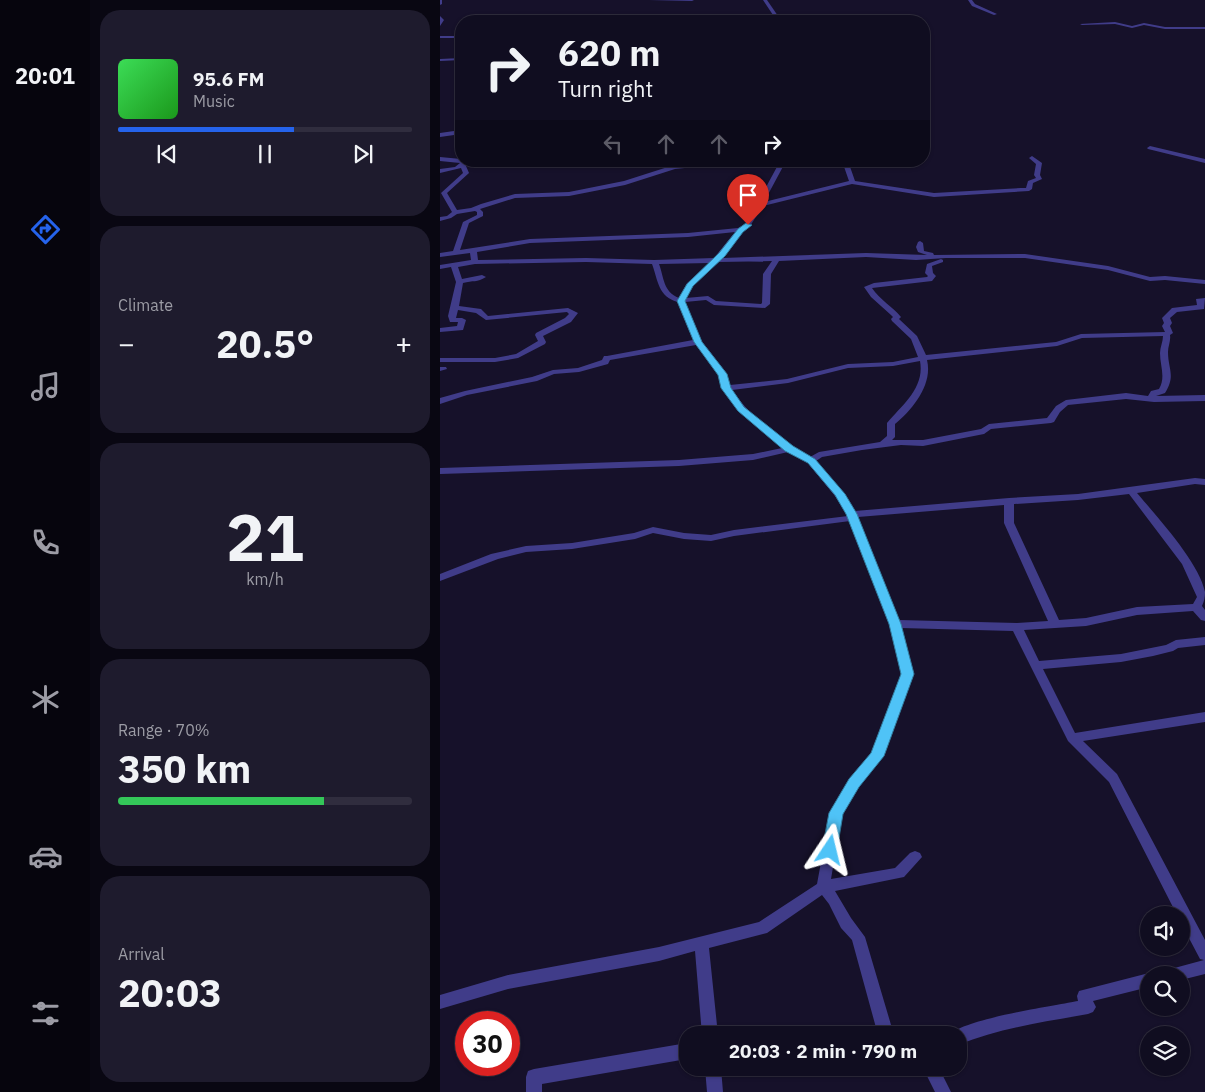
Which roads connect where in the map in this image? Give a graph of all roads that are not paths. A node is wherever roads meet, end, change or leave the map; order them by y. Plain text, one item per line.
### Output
1 (440, 0) edge
2 (651, 0) edge
3 (692, 0) edge
4 (766, 0) edge
5 (970, 0) edge
6 (440, 4) edge
7 (995, 14) dead end
8 (775, 15) edge
9 (440, 17) edge
10 (440, 24) edge
11 (1082, 24) dead end
12 (1205, 28) edge
13 (440, 37) edge
14 (455, 37) edge
15 (455, 59) edge
16 (440, 60) edge
17 (455, 133) edge
18 (440, 135) edge
19 (1150, 148) dead end
20 (1032, 158) dead end
21 (440, 159) edge
22 (455, 160) edge
23 (1205, 161) edge
24 (458, 167) edge
25 (464, 167) edge
26 (674, 167) edge
27 (779, 167) edge
28 (847, 167) edge
29 (440, 170) edge
30 (852, 182) junction
31 (760, 204) junction
32 (476, 208) junction
33 (455, 212) junction
34 (440, 220) edge
35 (740, 230) junction
36 (920, 243) dead end
37 (456, 252) junction
38 (473, 252) junction
39 (441, 255) edge
40 (941, 257) junction
41 (776, 260) junction
42 (716, 261) junction
43 (475, 262) junction
44 (654, 262) junction
45 (454, 266) junction
46 (442, 267) edge
47 (482, 277) dead end
48 (460, 282) junction
49 (1205, 282) edge
50 (1205, 300) edge
51 (681, 301) junction
52 (457, 308) junction
53 (440, 330) edge
54 (1166, 334) junction
55 (698, 342) junction
56 (923, 358) junction
57 (441, 366) edge
58 (726, 388) junction
59 (1149, 398) junction
60 (1205, 398) edge
61 (440, 401) edge
62 (883, 444) junction
63 (789, 449) junction
64 (811, 461) junction
65 (440, 471) edge
66 (1205, 482) edge
67 (1131, 491) junction
68 (1009, 502) junction
69 (852, 516) junction
70 (440, 578) edge
71 (1196, 607) junction
72 (1205, 617) edge
73 (895, 624) junction
74 (1056, 624) junction
75 (1017, 627) junction
76 (1205, 641) edge
77 (1036, 665) junction
78 (1205, 717) edge
79 (1072, 738) junction
80 (915, 857) dead end
81 (824, 887) junction
82 (702, 945) junction
83 (1205, 954) edge
84 (1205, 967) edge
85 (1190, 971) edge
86 (1140, 982) edge
87 (440, 1002) edge
88 (709, 1026) edge
89 (883, 1026) edge
90 (967, 1032) edge
91 (679, 1052) edge
92 (714, 1076) edge
93 (935, 1076) edge
94 (534, 1092) edge
95 (715, 1092) edge
96 (943, 1092) edge

1 - 6 street
2 - 3 street
4 - 8 street
5 - 7 street
9 - 10 street
11 - 12 street
13 - 14 street
15 - 16 street
17 - 18 street
19 - 23 street
20 - 30 street
21 - 22 street
24 - 29 street
25 - 33 street
26 - 32 street
27 - 31 street
28 - 30 street
30 - 31 street
31 - 35 street
32 - 33 street
32 - 37 street
33 - 34 street
35 - 38 street
35 - 42 street
36 - 40 street
37 - 38 street
37 - 39 street
38 - 43 street
39 - 46 street
40 - 41 street
40 - 49 street
40 - 56 street
41 - 42 street
41 - 51 street
42 - 44 street
42 - 51 street
43 - 44 street
43 - 45 street
44 - 51 street
45 - 46 street
45 - 48 street
47 - 48 street
48 - 52 street
50 - 54 street
51 - 55 street
52 - 53 street
52 - 57 street
54 - 56 street
54 - 59 street
55 - 58 street
55 - 61 street
56 - 58 street
56 - 62 street
58 - 63 street
59 - 60 street
59 - 62 street
62 - 64 street
63 - 64 street
63 - 65 street
64 - 69 street
66 - 67 street
67 - 68 street
67 - 71 street
68 - 69 street
68 - 74 street
69 - 70 street
69 - 73 street
71 - 72 street
71 - 74 street
73 - 75 street
73 - 81 street
74 - 75 street
75 - 77 street
76 - 77 street
77 - 79 street
78 - 79 street
79 - 83 street
80 - 81 street
81 - 82 street
81 - 89 street
82 - 87 street
82 - 88 street
84 - 85 street
86 - 90 street
91 - 94 street
92 - 95 street
93 - 96 street

